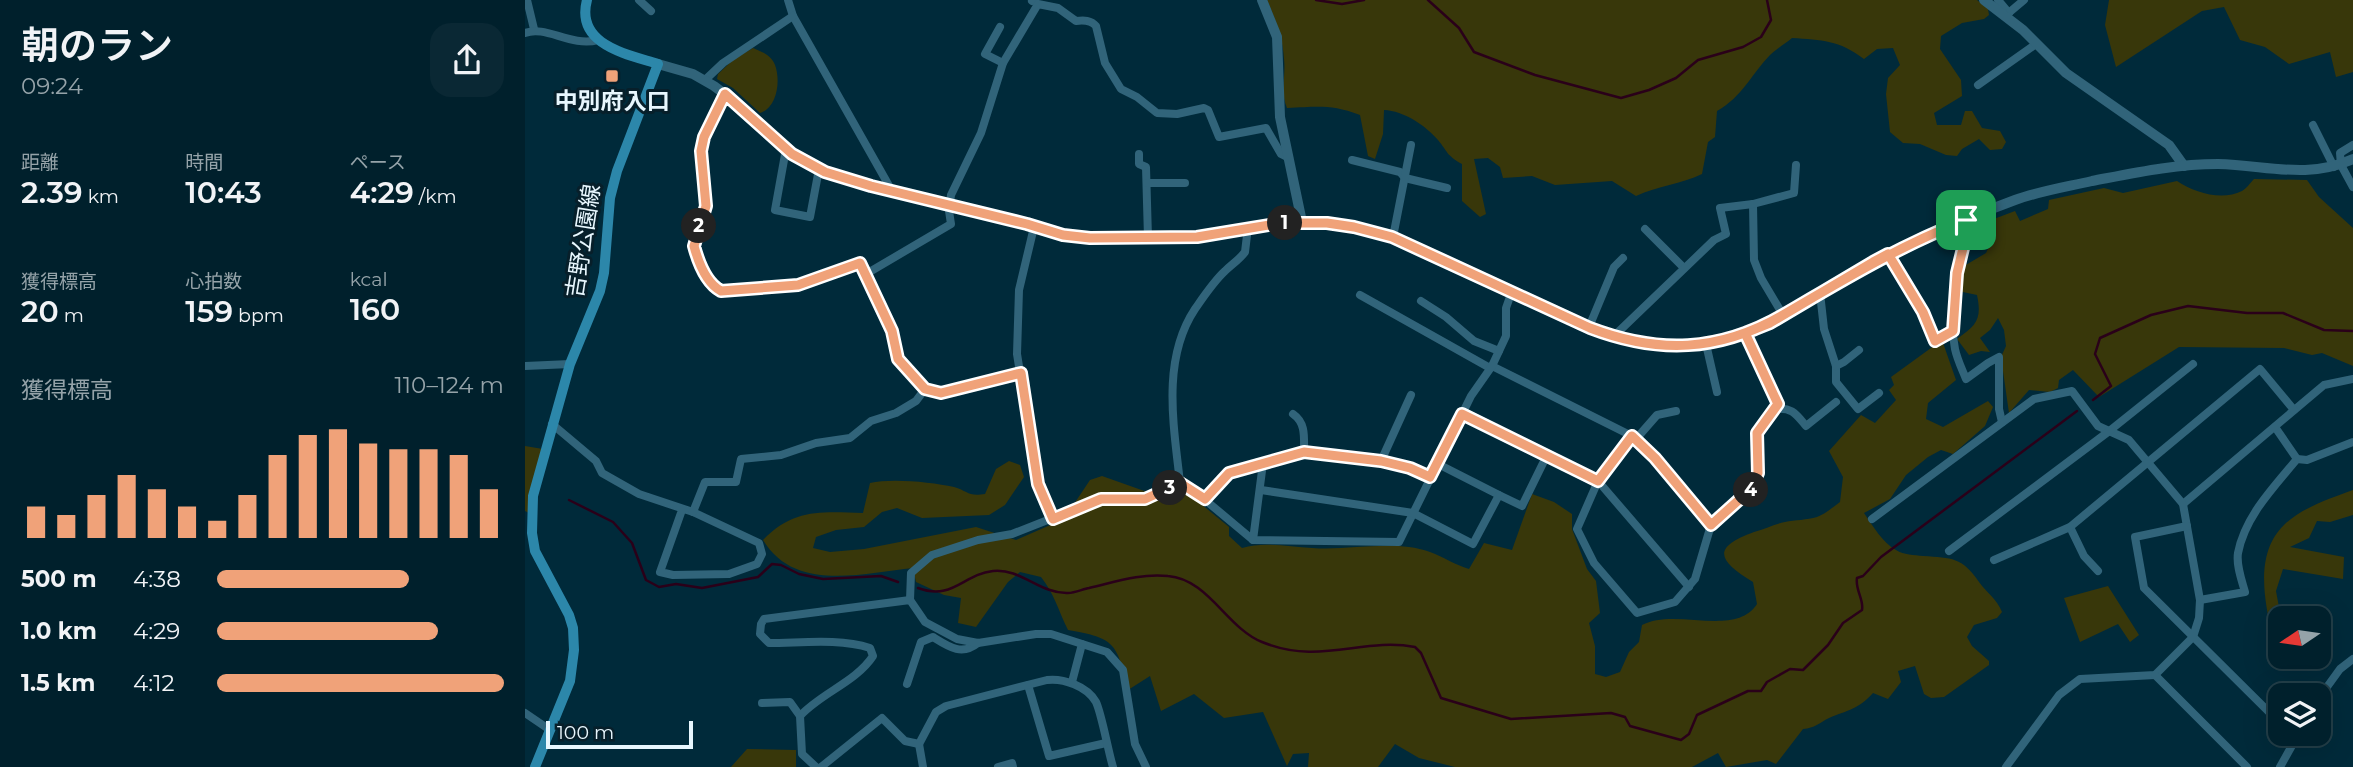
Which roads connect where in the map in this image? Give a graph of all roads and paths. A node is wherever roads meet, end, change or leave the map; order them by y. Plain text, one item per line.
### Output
1 (527, 0) edge
2 (587, 0) edge
3 (788, 0) edge
4 (1262, 0) edge
5 (1984, 0) edge
6 (1998, 0) edge
7 (2024, 0) edge
8 (643, 1) edge
9 (1033, 1) edge
10 (651, 11) dead end
11 (2007, 15) junction
12 (793, 16) junction
13 (1000, 27) dead end
14 (534, 29) junction
15 (525, 33) edge
16 (598, 40) junction
17 (2036, 44) junction
18 (1003, 63) junction
19 (658, 64) junction
20 (705, 80) junction
21 (1978, 85) dead end
22 (725, 94) junction
23 (2313, 125) dead end
24 (1411, 145) dead end
25 (2353, 145) edge
26 (786, 149) junction
27 (1139, 153) dead end
28 (1289, 158) junction
29 (2353, 159) edge
30 (1352, 160) dead end
31 (1796, 164) dead end
32 (2184, 166) junction
33 (2337, 166) junction
34 (819, 169) junction
35 (1405, 178) junction
36 (1147, 183) junction
37 (1185, 183) dead end
38 (2353, 187) edge
39 (1447, 188) dead end
40 (892, 191) junction
41 (949, 204) junction
42 (1753, 204) junction
43 (1966, 220) junction
44 (1302, 222) junction
45 (1034, 227) junction
46 (1248, 227) junction
47 (1645, 229) dead end
48 (1392, 237) junction
49 (1148, 238) junction
50 (1888, 254) junction
51 (1623, 258) dead end
52 (1684, 268) junction
53 (866, 274) junction
54 (1512, 291) junction
55 (1820, 293) junction
56 (1360, 295) dead end
57 (1421, 301) dead end
58 (1783, 315) junction
59 (1588, 327) junction
60 (1953, 331) junction
61 (1745, 333) junction
62 (1613, 337) junction
63 (1706, 344) junction
64 (1859, 350) dead end
65 (1499, 351) junction
66 (570, 364) junction
67 (2193, 364) dead end
68 (525, 366) edge
69 (1836, 366) junction
70 (1491, 367) junction
71 (1021, 373) junction
72 (2353, 379) edge
73 (925, 389) junction
74 (1717, 392) dead end
75 (1879, 393) dead end
76 (1411, 395) dead end
77 (1836, 402) dead end
78 (1775, 409) junction
79 (2294, 410) junction
80 (1676, 411) dead end
81 (1293, 414) dead end
82 (1462, 414) junction
83 (2002, 422) junction
84 (552, 424) junction
85 (2275, 427) junction
86 (2108, 432) junction
87 (1634, 437) junction
88 (2353, 442) edge
89 (1304, 452) junction
90 (1547, 455) junction
91 (2297, 459) junction
92 (1381, 461) junction
93 (2151, 462) junction
94 (1263, 463) junction
95 (1438, 464) junction
96 (1430, 477) junction
97 (1598, 481) junction
98 (1180, 483) junction
99 (1261, 490) junction
100 (1499, 495) junction
101 (1205, 499) junction
102 (2183, 503) junction
103 (682, 510) junction
104 (693, 512) junction
105 (1413, 513) junction
106 (1053, 519) junction
107 (1872, 519) dead end
108 (1711, 525) junction
109 (2187, 526) junction
110 (2070, 527) junction
111 (1253, 540) junction
112 (1949, 551) dead end
113 (1994, 560) dead end
114 (2098, 571) dead end
115 (1689, 587) junction
116 (910, 600) junction
117 (2200, 600) junction
118 (2193, 636) junction
119 (978, 643) junction
120 (1082, 644) junction
121 (2353, 659) edge
122 (2155, 676) junction
123 (1072, 682) junction
124 (2330, 683) edge
125 (907, 684) dead end
126 (1028, 685) junction
127 (762, 703) dead end
128 (2268, 711) edge
129 (525, 713) edge
130 (800, 716) junction
131 (550, 730) junction
132 (1106, 743) junction
133 (919, 744) junction
134 (2290, 746) edge
135 (535, 767) edge
136 (815, 767) edge
137 (821, 767) edge
138 (923, 767) edge
139 (998, 767) edge
140 (1013, 767) edge
141 (1112, 767) edge
142 (1146, 767) edge
143 (2006, 767) edge
144 (2247, 767) edge
145 (2280, 767) edge

1 - 14 street
2 - 16 main road
3 - 12 street
4 - 28 street
5 - 11 street
6 - 11 street
7 - 11 street
8 - 10 street
9 - 18 street
9 - 28 street
11 - 17 street
12 - 20 street
12 - 40 street
13 - 18 street
14 - 15 street
14 - 16 street
16 - 19 main road
17 - 21 street
17 - 32 street
18 - 41 street
19 - 20 street
19 - 66 main road, 吉野公園線
20 - 22 street
22 - 26 street
22 - 53 street
23 - 33 street
24 - 35 street
25 - 33 street
26 - 34 street
26 - 34 street
27 - 36 street
28 - 44 street
29 - 33 street
30 - 35 street
31 - 42 street
32 - 33 street
32 - 43 street
33 - 38 street
34 - 40 street
35 - 39 street
35 - 48 street
36 - 37 street
36 - 49 street
40 - 41 street
41 - 45 street
41 - 53 street
42 - 52 street
42 - 58 street
43 - 50 street
43 - 60 street
44 - 46 street
44 - 48 street
45 - 49 street
45 - 71 street
46 - 49 street
46 - 98 street
47 - 52 street
48 - 54 street
50 - 55 street
50 - 60 street
51 - 59 street
52 - 62 street
53 - 73 street
54 - 59 street
54 - 65 street
55 - 58 street
55 - 69 street
56 - 70 street
57 - 65 street
58 - 61 street
59 - 62 street
60 - 83 street
61 - 63 street
61 - 78 street
62 - 63 street
63 - 74 street
64 - 69 street
65 - 70 street
66 - 68 street
66 - 84 main road, 吉野公園線
67 - 86 street
69 - 75 street
70 - 82 street
70 - 87 street
71 - 73 street
71 - 106 street
72 - 79 street
73 - 104 street
76 - 92 street
77 - 78 street
78 - 108 street
79 - 85 street
79 - 93 street
80 - 87 street
81 - 89 street
82 - 90 street
82 - 95 street
83 - 86 street
83 - 107 street
84 - 103 street
84 - 131 main road, 吉野公園線
85 - 91 street
85 - 102 street
86 - 93 street
86 - 112 street
87 - 97 street
87 - 108 street
88 - 91 street
89 - 92 street
89 - 94 street
90 - 97 street
90 - 100 street
91 - 117 street
92 - 96 street
93 - 102 street
93 - 110 street
94 - 99 street
94 - 101 street
95 - 96 street
95 - 100 street
96 - 105 street
97 - 115 street
97 - 115 street
98 - 101 street
98 - 106 street
99 - 105 street
99 - 111 street
100 - 105 street
101 - 111 street
102 - 109 street
103 - 104 street
103 - 104 street
105 - 111 street
106 - 116 street
108 - 115 street
109 - 117 street
109 - 118 street
110 - 113 street
110 - 114 street
116 - 119 street
116 - 130 street
117 - 118 street
118 - 122 street
118 - 128 street
119 - 120 street
119 - 125 street
120 - 123 street
120 - 142 street
121 - 124 street
122 - 143 street
122 - 144 street
123 - 126 street
123 - 132 street
126 - 132 street
126 - 133 street
127 - 130 street
129 - 131 street
130 - 136 street
131 - 135 main road, 吉野公園線
132 - 141 street
133 - 137 street
133 - 138 street
134 - 145 street
139 - 140 street

